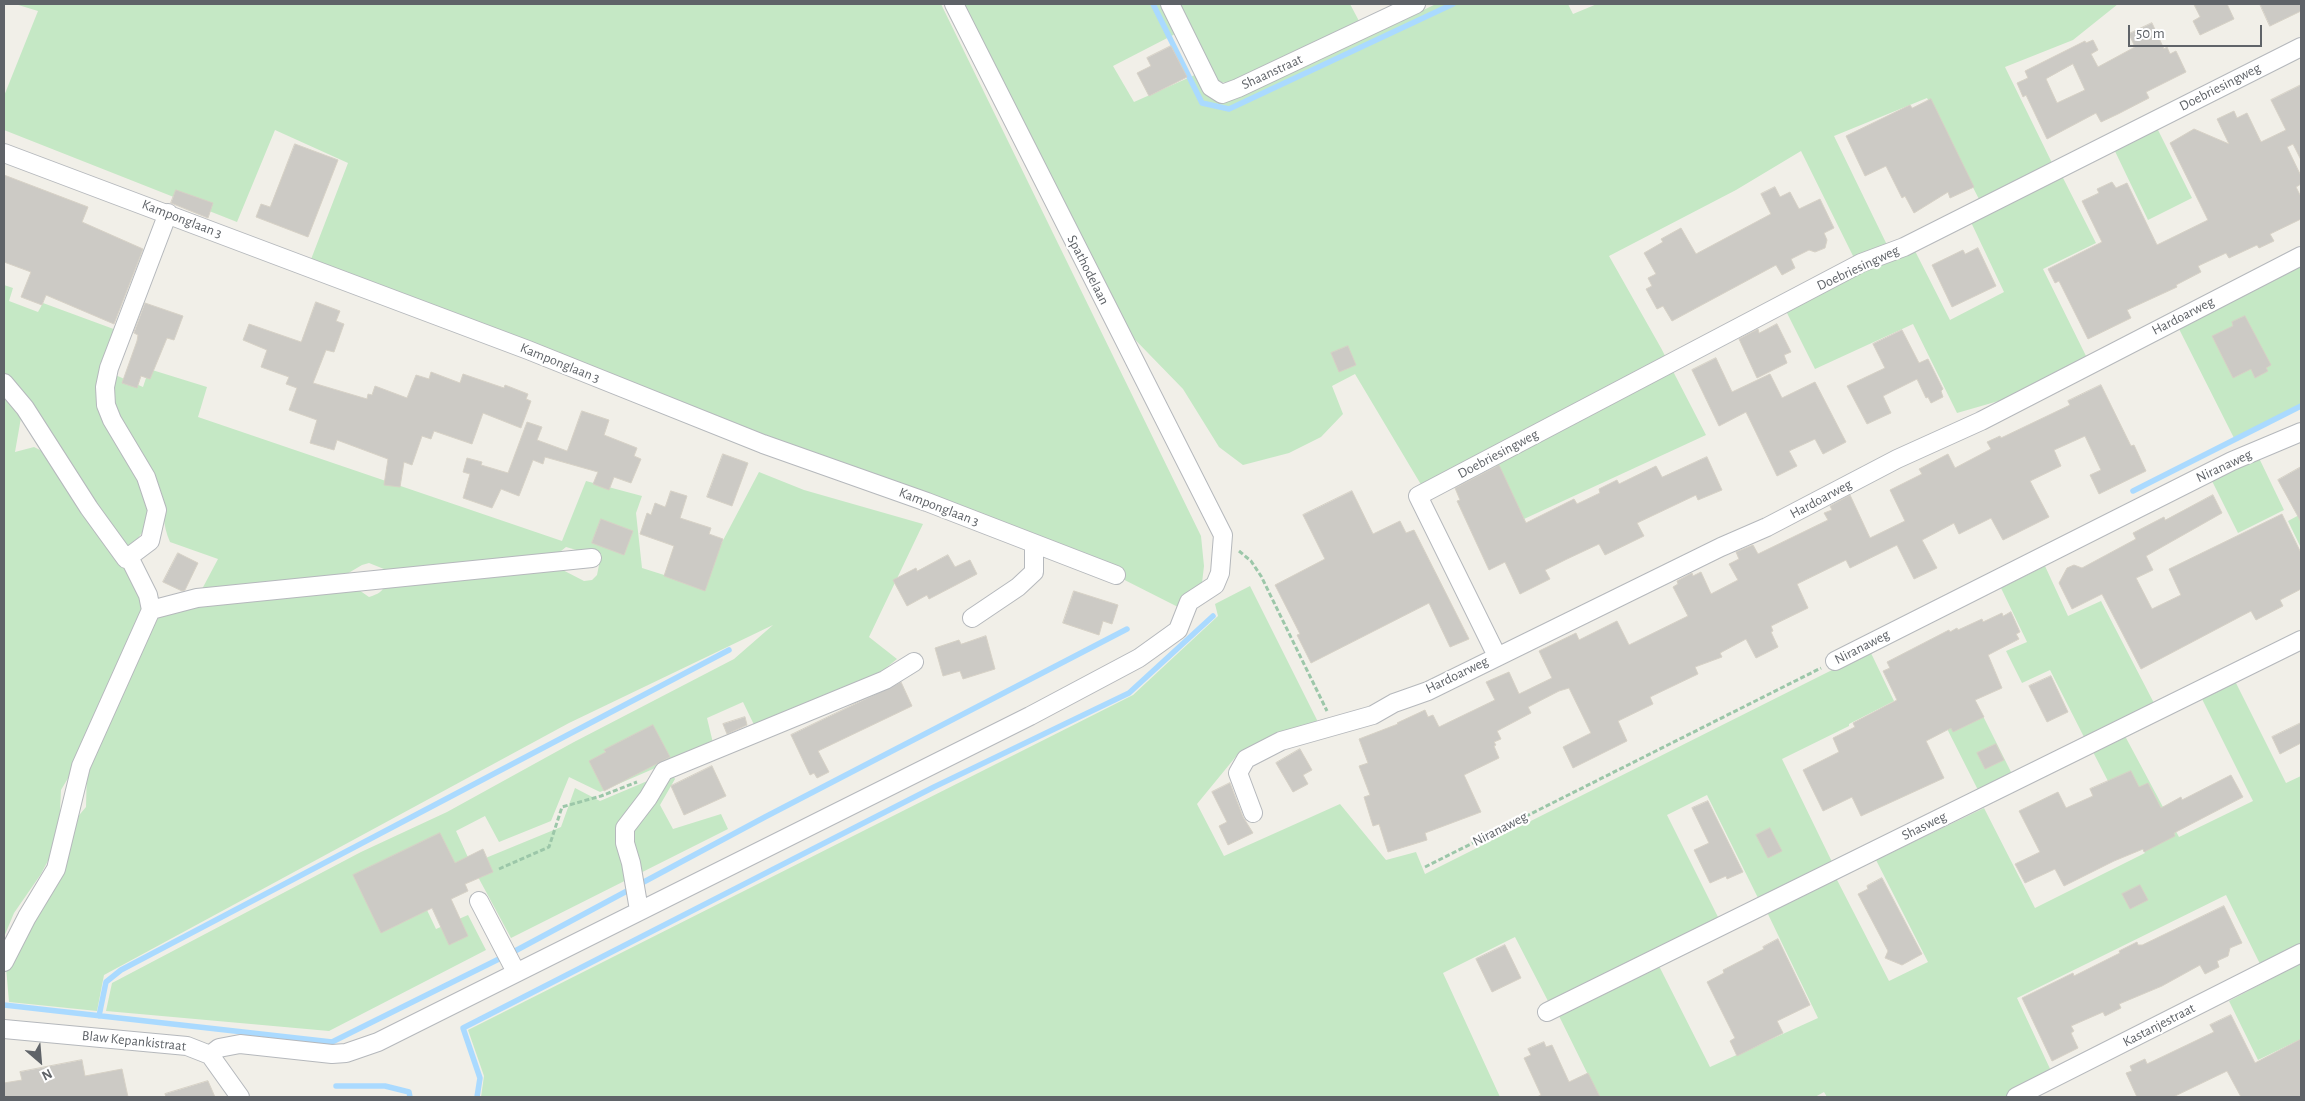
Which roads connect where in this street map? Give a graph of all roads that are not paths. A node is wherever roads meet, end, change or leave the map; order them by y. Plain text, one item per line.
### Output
1 (954, 4) edge
2 (1170, 4) edge
3 (1416, 4) edge
4 (2301, 47) edge
5 (4, 153) edge
6 (168, 213) junction
7 (2301, 256) edge
8 (4, 383) edge
9 (2301, 432) edge
10 (1034, 545) junction
11 (129, 557) junction
12 (592, 558) dead end
13 (1116, 575) dead end
14 (151, 610) junction
15 (972, 618) dead end
16 (2301, 640) edge
17 (1497, 656) junction
18 (1835, 661) road end
19 (914, 662) dead end
20 (1253, 813) dead end
21 (479, 901) dead end
22 (639, 910) junction
23 (2301, 953) edge
24 (4, 962) edge
25 (514, 968) junction
26 (1548, 1012) dead end
27 (4, 1029) edge
28 (210, 1055) junction
29 (240, 1097) edge
30 (2016, 1097) edge

1 - 22 street, Spathodelaan
2 - 3 street, Shaanstraat
4 - 17 street, Doebriesingweg
5 - 6 street, Kamponglaan 3
6 - 10 street, Kamponglaan 3
6 - 11 street
7 - 17 street, Hardoarweg
8 - 11 street
9 - 18 street, Niranaweg
10 - 13 street, Kamponglaan 3
10 - 15 street
11 - 14 street
12 - 14 street
14 - 24 street
16 - 26 street, Shasweg
17 - 20 street, Hardoarweg
19 - 22 street
21 - 25 street
22 - 25 street
23 - 30 street, Kastanjestraat
25 - 28 street
27 - 28 street, Blaw Kepankistraat
28 - 29 street

